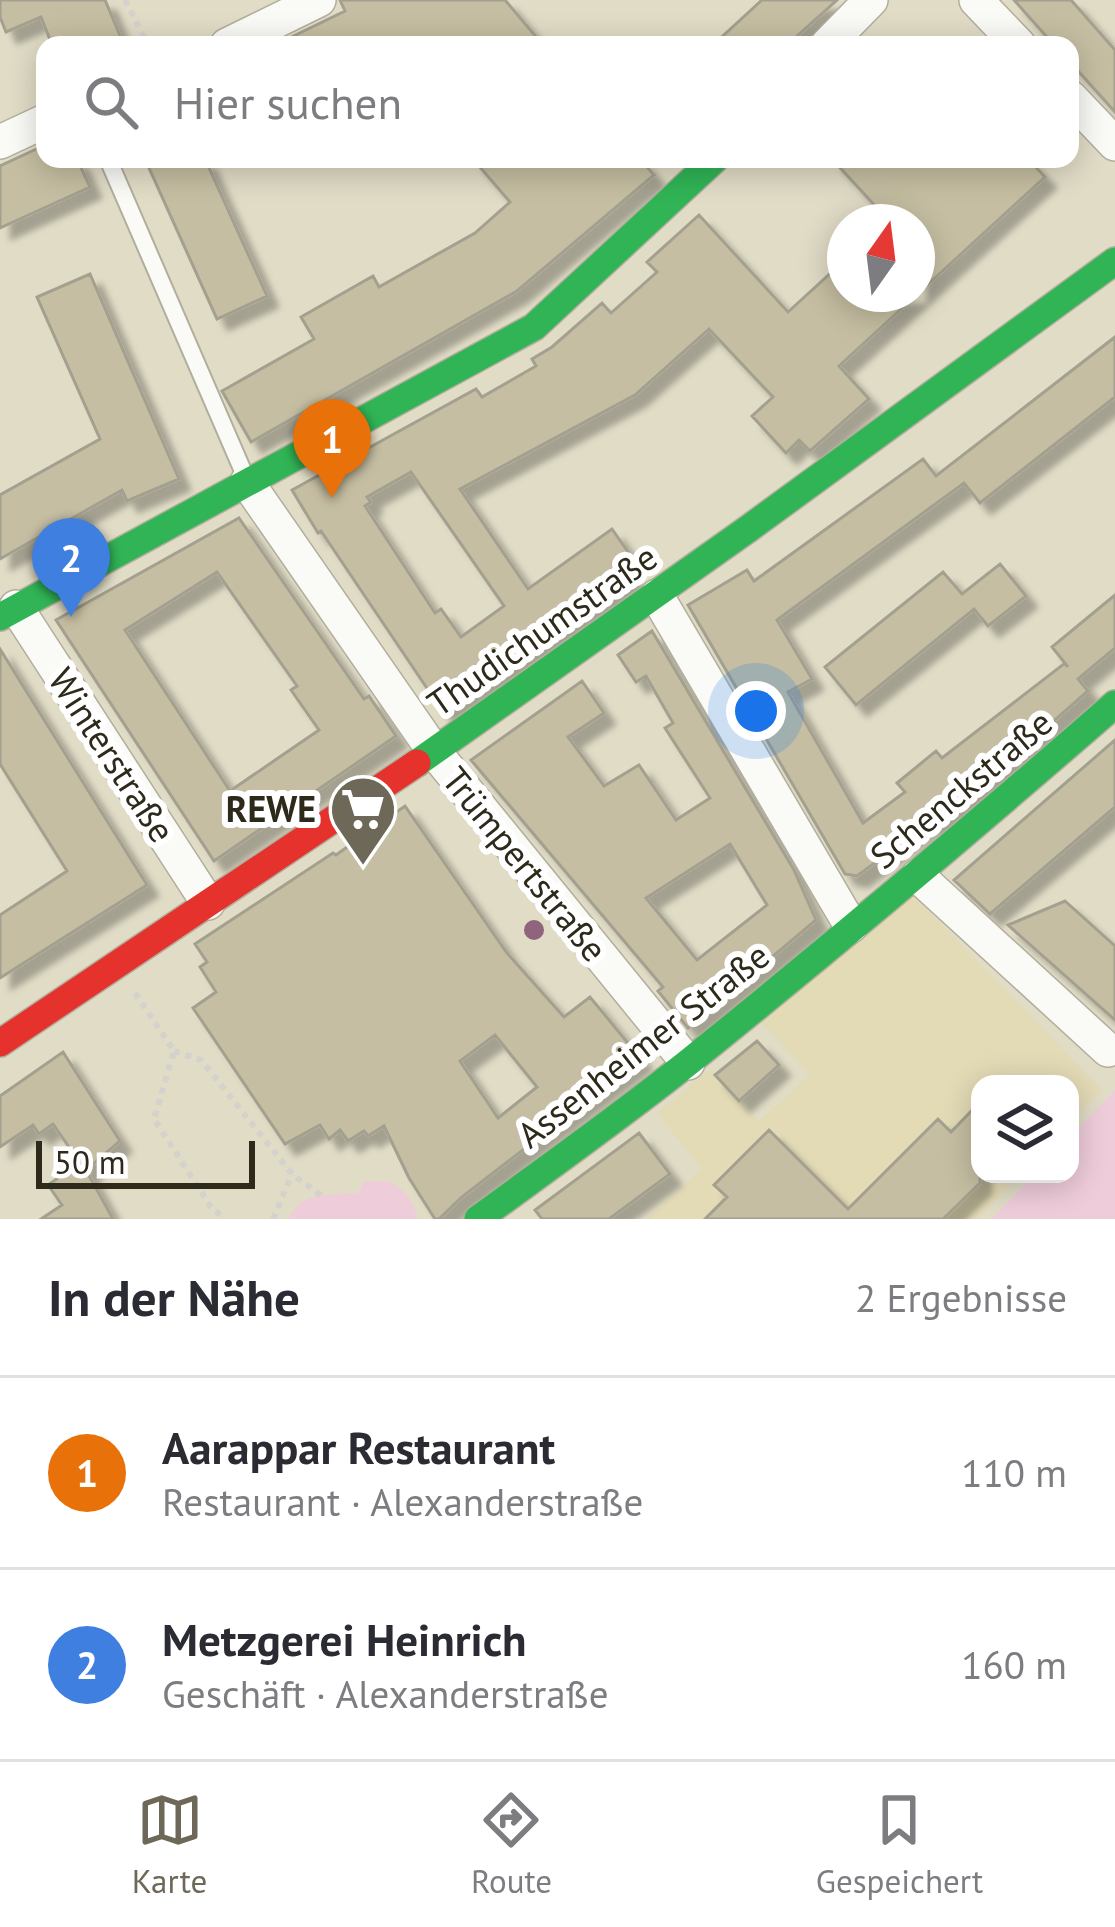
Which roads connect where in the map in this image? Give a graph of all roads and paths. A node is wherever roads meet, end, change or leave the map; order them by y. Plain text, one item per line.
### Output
1 (125, 0) edge
2 (319, 0) edge
3 (871, 0) edge
4 (976, 0) edge
5 (143, 36) edge
6 (245, 36) edge
7 (836, 36) edge
8 (1010, 36) edge
9 (1079, 106) edge
10 (36, 126) edge
11 (0, 142) edge
12 (1115, 143) edge
13 (113, 168) edge
14 (705, 168) edge
15 (1115, 261) edge
16 (248, 482) junction
17 (657, 596) junction
18 (8, 612) edge
19 (1115, 704) edge
20 (433, 750) junction
21 (918, 877) junction
22 (208, 903) junction
23 (851, 926) junction
24 (116, 965) junction
25 (2, 1037) edge
26 (1108, 1050) dead end
27 (175, 1051) junction
28 (688, 1063) junction
29 (292, 1174) junction
30 (322, 1196) dead end
31 (224, 1219) edge
32 (273, 1219) edge
33 (478, 1219) edge

1 - 5 path
2 - 6 street
3 - 7 street
4 - 8 street
9 - 12 street
10 - 11 street
13 - 16 lane
14 - 16 street
15 - 17 street, Thudichumstraße
16 - 18 street
16 - 20 street, Trümpertstraße
17 - 20 street, Thudichumstraße
17 - 23 street
18 - 22 street, Winterstraße
19 - 21 street, Schenckstraße
20 - 22 street, Thudichumstraße
20 - 28 street, Trümpertstraße
21 - 23 street, Schenckstraße
21 - 26 street
22 - 24 street, Thudichumstraße
23 - 28 street, Assenheimer Straße
24 - 25 street, Thudichumstraße
24 - 27 path
27 - 29 path
27 - 31 path
28 - 33 street, Assenheimer Straße
29 - 30 path
29 - 32 path

